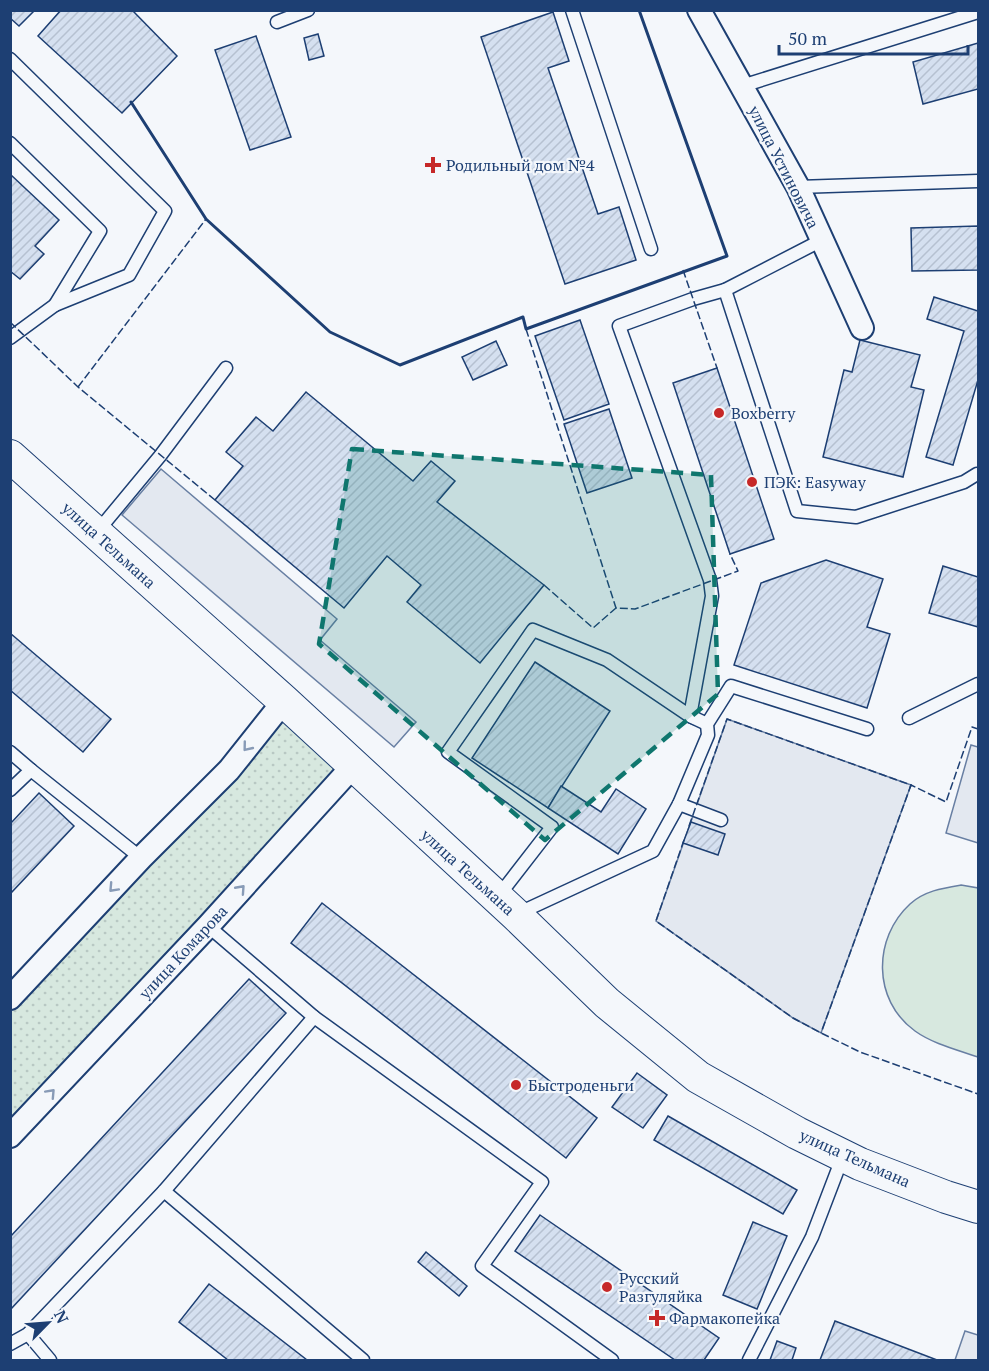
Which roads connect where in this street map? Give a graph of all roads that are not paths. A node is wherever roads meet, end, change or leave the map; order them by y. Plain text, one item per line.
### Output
1 (308, 10) edge
2 (572, 10) edge
3 (699, 10) edge
4 (978, 12) edge
5 (277, 22) dead end
6 (10, 59) edge
7 (742, 86) junction
8 (10, 143) edge
9 (978, 181) edge
10 (798, 187) junction
11 (822, 240) junction
12 (651, 249) dead end
13 (724, 290) junction
14 (55, 305) junction
15 (862, 328) dead end
16 (10, 338) edge
17 (226, 368) dead end
18 (10, 456) edge
19 (978, 472) edge
20 (96, 533) junction
21 (978, 684) edge
22 (284, 701) junction
23 (690, 716) junction
24 (909, 718) dead end
25 (707, 724) junction
26 (867, 729) dead end
27 (10, 752) edge
28 (353, 766) junction
29 (31, 770) junction
30 (10, 790) edge
31 (679, 804) junction
32 (721, 820) dead end
33 (141, 858) junction
34 (506, 907) junction
35 (208, 926) junction
36 (10, 998) edge
37 (314, 1017) junction
38 (10, 1136) edge
39 (844, 1155) junction
40 (164, 1191) junction
41 (978, 1207) edge
42 (28, 1334) junction
43 (10, 1344) edge
44 (50, 1360) edge
45 (363, 1360) edge
46 (612, 1360) edge
47 (749, 1360) edge

1 - 5 lane
2 - 12 lane
3 - 7 street, улица Устиновича
4 - 7 lane
6 - 14 lane
7 - 10 street, улица Устиновича
8 - 14 lane
9 - 10 lane
10 - 11 street, улица Устиновича
11 - 13 lane
11 - 15 street, улица Устиновича
13 - 19 lane
13 - 23 lane
14 - 16 lane
17 - 20 lane
18 - 20 main road, улица Тельмана
20 - 22 main road, улица Тельмана
21 - 24 lane
22 - 28 main road, улица Тельмана
22 -> 33 street
23 - 25 lane
23 - 34 lane
25 - 26 lane
25 - 31 lane
27 - 29 lane
28 - 34 main road, улица Тельмана
35 -> 28 street, улица Комарова
29 - 30 lane
29 - 33 lane
31 - 32 lane
31 - 34 lane
33 -> 36 street
34 - 39 main road, улица Тельмана
35 - 37 lane
38 -> 35 street, улица Комарова
37 - 40 lane
37 - 46 lane
39 - 41 main road, улица Тельмана
39 - 47 lane
40 - 42 lane
40 - 45 lane
42 - 43 lane
42 - 44 lane

